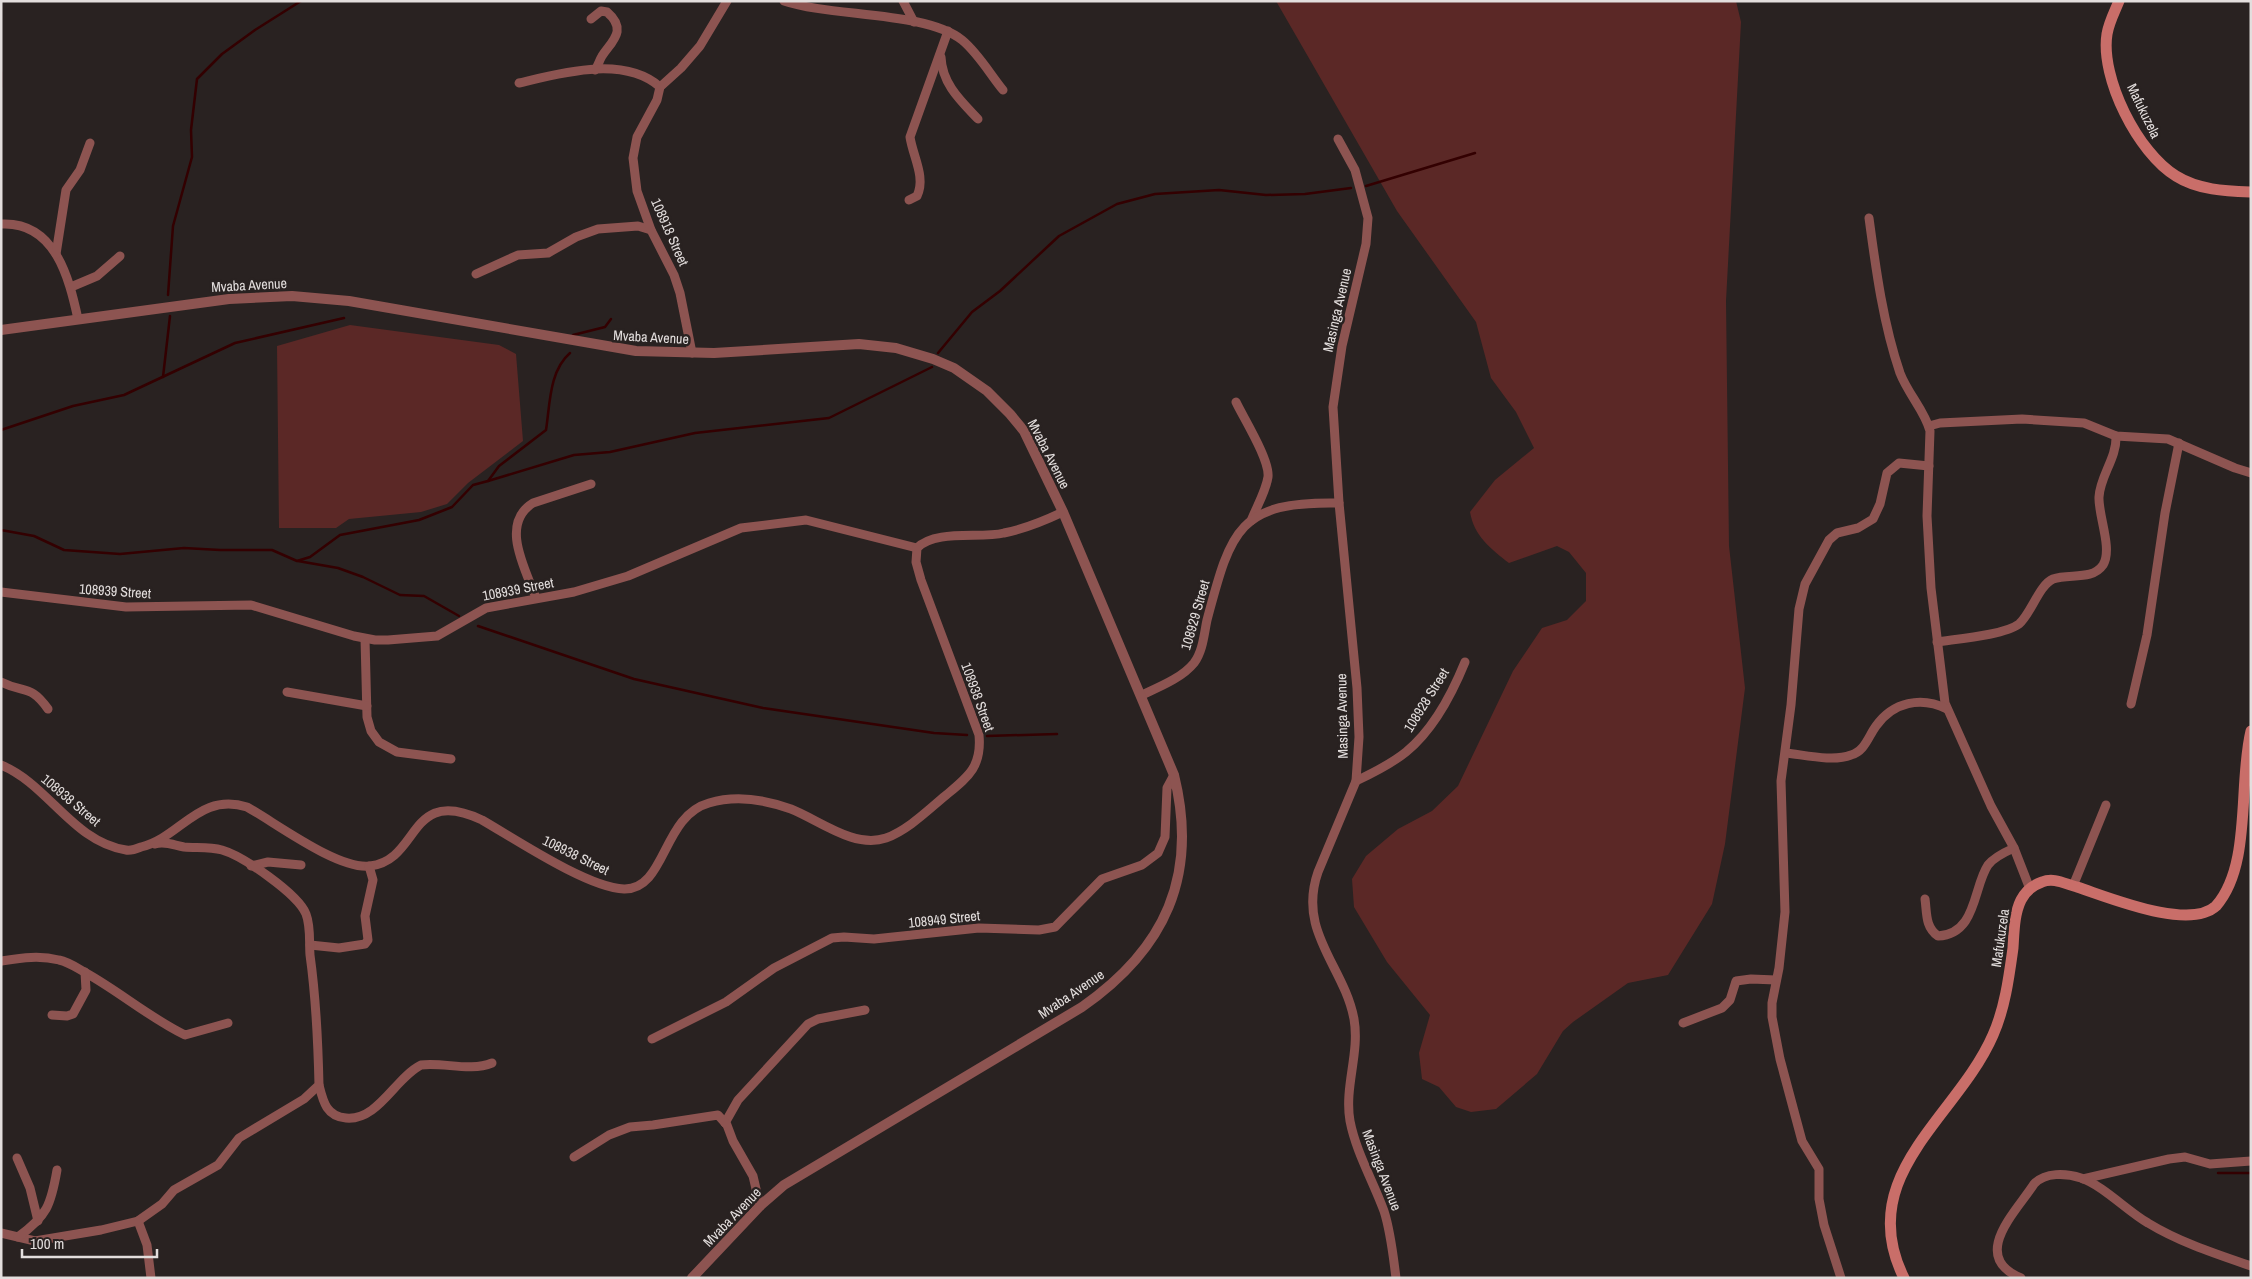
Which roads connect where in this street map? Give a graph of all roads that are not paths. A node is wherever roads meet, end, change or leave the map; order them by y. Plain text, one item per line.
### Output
1 (727, 1) edge
2 (784, 1) edge
3 (903, 1) edge
4 (2119, 1) edge
5 (591, 19) dead end
6 (914, 22) junction
7 (948, 31) junction
8 (941, 52) junction
9 (595, 70) junction
10 (519, 83) dead end
11 (660, 87) junction
12 (1003, 90) dead end
13 (978, 119) dead end
14 (1338, 139) dead end
15 (90, 143) dead end
16 (2251, 192) edge
17 (909, 200) dead end
18 (1869, 218) dead end
19 (1, 224) edge
20 (651, 230) junction
21 (56, 254) junction
22 (120, 256) dead end
23 (476, 274) dead end
24 (71, 287) junction
25 (78, 320) junction
26 (1, 330) edge
27 (692, 353) junction
28 (1236, 402) dead end
29 (1929, 426) junction
30 (2116, 436) junction
31 (2179, 443) junction
32 (1929, 466) junction
33 (2251, 473) edge
34 (591, 484) dead end
35 (1339, 503) junction
36 (1063, 512) junction
37 (1250, 521) junction
38 (917, 548) junction
39 (1, 592) edge
40 (536, 598) junction
41 (365, 638) junction
42 (1937, 642) junction
43 (1465, 662) dead end
44 (1, 682) edge
45 (287, 692) dead end
46 (1142, 695) junction
47 (2131, 704) dead end
48 (366, 706) junction
49 (48, 709) dead end
50 (1947, 709) junction
51 (2251, 731) edge
52 (1786, 753) junction
53 (451, 759) dead end
54 (1, 765) edge
55 (1174, 775) junction
56 (1356, 781) junction
57 (2106, 805) dead end
58 (152, 844) junction
59 (2014, 848) junction
60 (251, 866) junction
61 (301, 866) dead end
62 (369, 866) junction
63 (2073, 886) junction
64 (2030, 889) junction
65 (1925, 899) dead end
66 (310, 946) junction
67 (1, 961) edge
68 (85, 972) junction
69 (1776, 980) junction
70 (865, 1010) dead end
71 (52, 1015) dead end
72 (228, 1023) dead end
73 (1683, 1023) dead end
74 (652, 1039) dead end
75 (492, 1063) dead end
76 (319, 1085) junction
77 (725, 1123) junction
78 (574, 1157) dead end
79 (17, 1158) dead end
80 (2251, 1161) edge
81 (57, 1170) dead end
82 (2083, 1179) junction
83 (760, 1206) junction
84 (38, 1221) junction
85 (138, 1221) junction
86 (1, 1233) edge
87 (18, 1237) junction
88 (2251, 1266) edge
89 (151, 1278) edge
90 (692, 1278) edge
91 (1396, 1278) edge
92 (1841, 1278) edge
93 (1904, 1278) edge
94 (2021, 1278) edge

1 - 11 street, 108918 Street
2 - 6 street
3 - 6 street
4 - 16 main road, Mafukuzela
5 - 9 street
6 - 7 street
7 - 8 street
7 - 12 street
8 - 13 street
8 - 17 street
9 - 10 street
9 - 11 street
11 - 20 street, 108918 Street
14 - 35 street, Masinga Avenue
15 - 21 street
18 - 29 street
19 - 21 street
20 - 23 street
20 - 27 street, 108918 Street
21 - 24 street
22 - 24 street
24 - 25 street
25 - 26 street, Mvaba Avenue
25 - 27 street, Mvaba Avenue
27 - 36 street, Mvaba Avenue
28 - 37 street, 108929 Street
29 - 30 street
29 - 32 street
30 - 31 street
30 - 42 street
31 - 33 street
31 - 47 street
32 - 42 street
32 - 52 street
34 - 40 street
35 - 37 street, 108929 Street
35 - 56 street, Masinga Avenue
36 - 38 street
36 - 46 street, Mvaba Avenue
37 - 46 street, 108929 Street
38 - 40 street, 108939 Street
38 - 62 street, 108938 Street
39 - 41 street, 108939 Street
40 - 41 street, 108939 Street
41 - 48 street
42 - 50 street
43 - 56 street, 108928 Street
44 - 49 street
45 - 48 street
46 - 55 street, Mvaba Avenue
48 - 53 street
50 - 52 street
50 - 59 street
51 - 63 main road
52 - 69 street
54 - 58 street, 108938 Street
55 - 74 street, 108949 Street
55 - 83 street, Mvaba Avenue
56 - 91 street, Masinga Avenue
57 - 63 street
58 - 60 street
58 - 62 street, 108938 Street
59 - 64 street
59 - 65 street
60 - 61 street
60 - 66 street
62 - 66 street
63 - 64 main road
64 - 93 main road, Mafukuzela
66 - 76 street
67 - 68 street
68 - 71 street
68 - 72 street
69 - 73 street
69 - 92 street
70 - 77 street
75 - 76 street
76 - 85 street
77 - 78 street
77 - 83 street
79 - 84 street
80 - 82 street
81 - 84 street
82 - 88 street
82 - 94 street
83 - 90 street, Mvaba Avenue
84 - 87 street
85 - 87 street
85 - 89 street
86 - 87 street

